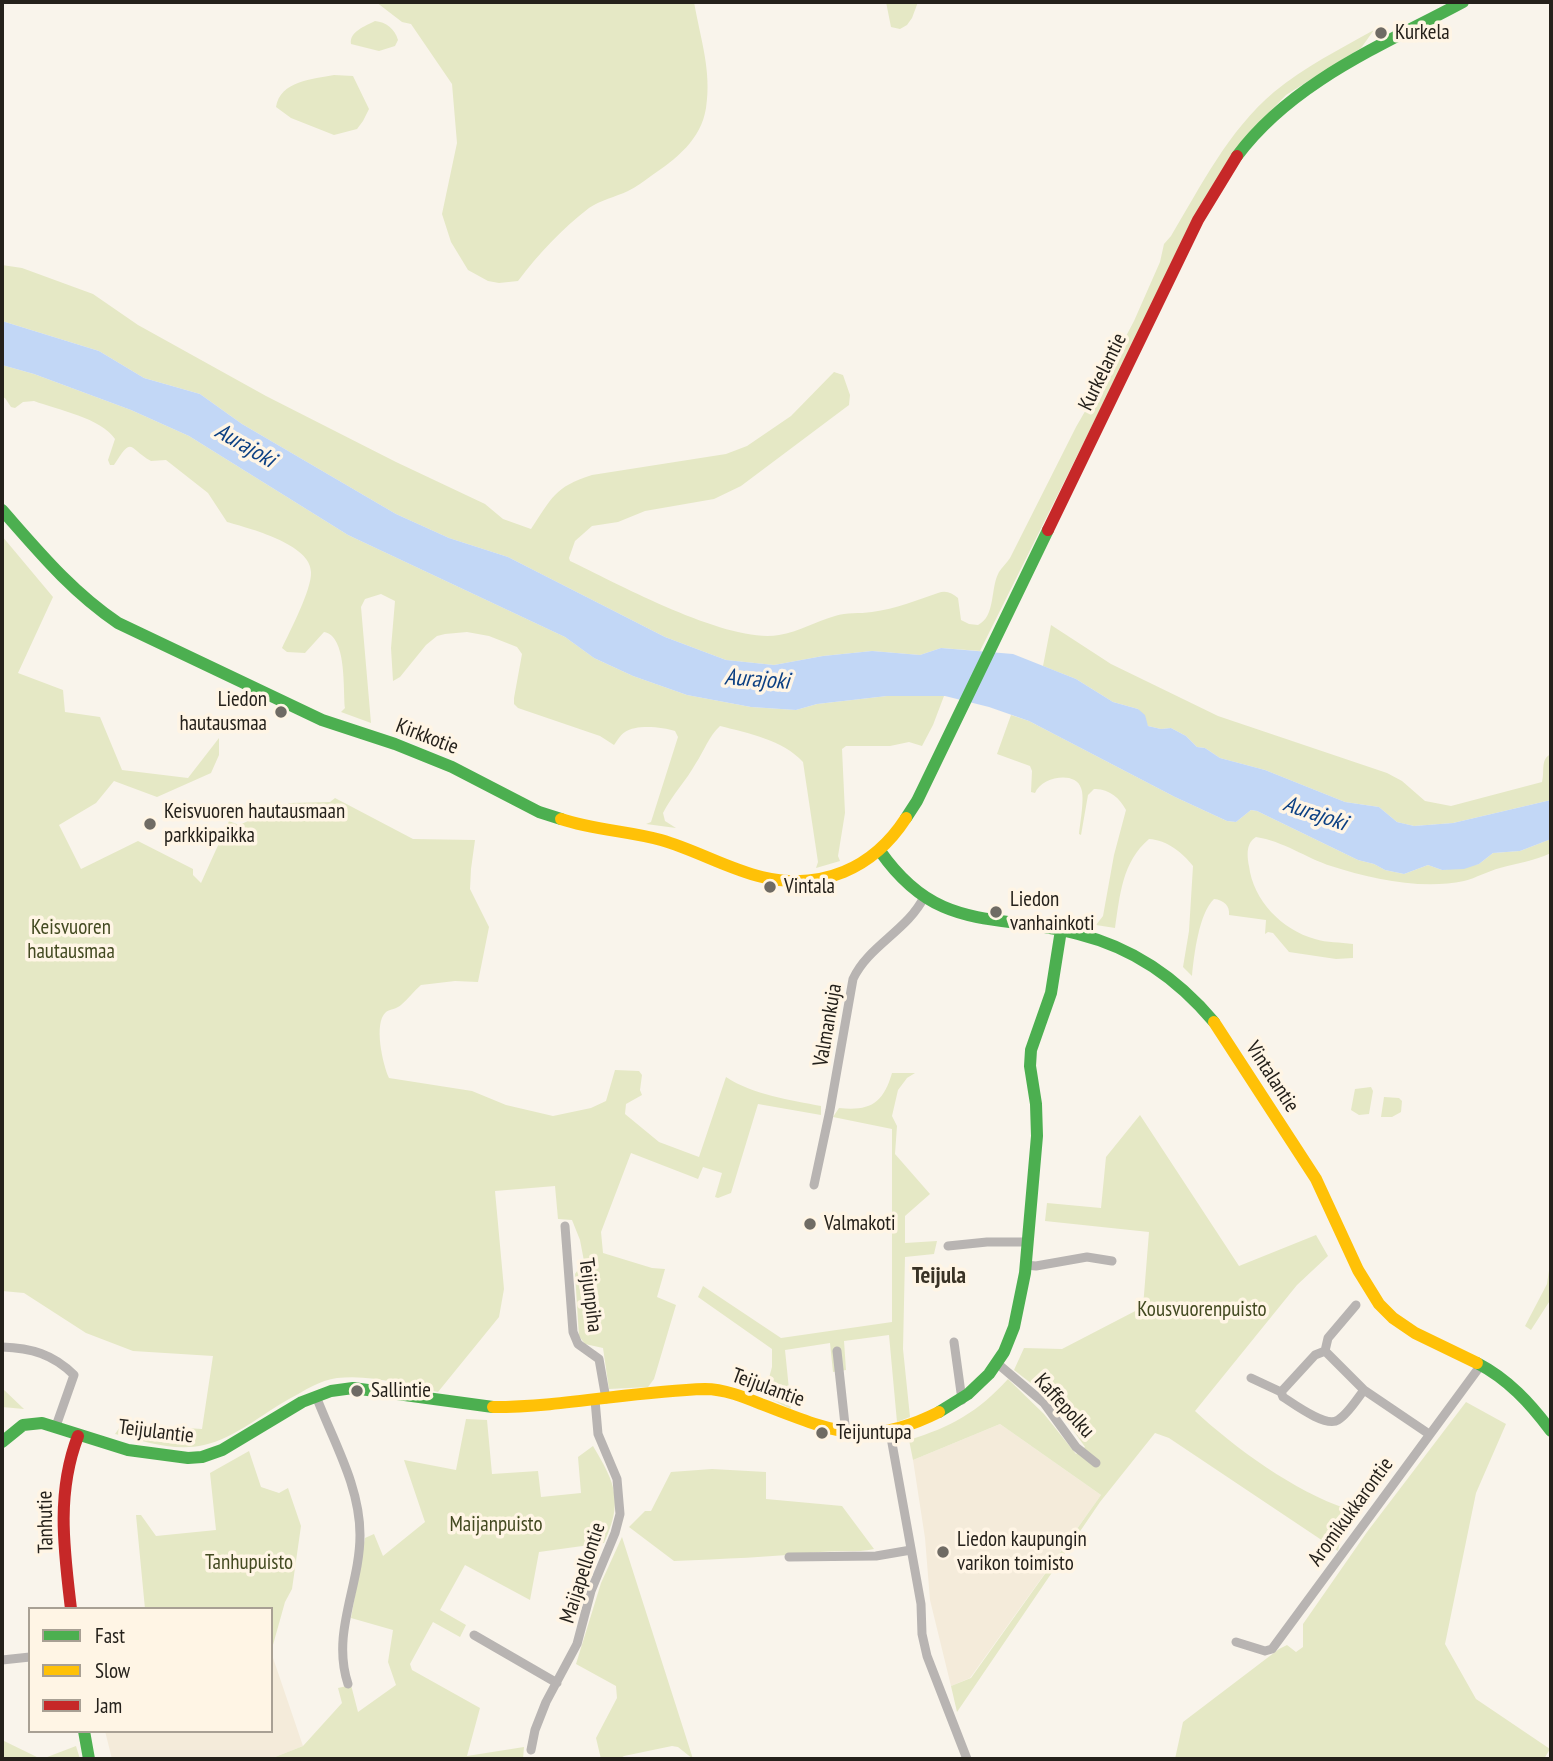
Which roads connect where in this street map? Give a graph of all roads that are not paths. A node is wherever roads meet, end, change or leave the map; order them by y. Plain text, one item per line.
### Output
1 (1463, 2) edge
2 (2, 510) edge
3 (880, 851) junction
4 (924, 897) junction
5 (1061, 930) junction
6 (814, 1185) dead end
7 (565, 1226) dead end
8 (1027, 1242) junction
9 (948, 1246) dead end
10 (1112, 1261) dead end
11 (1025, 1265) junction
12 (1356, 1305) dead end
13 (954, 1342) dead end
14 (2, 1347) edge
15 (837, 1351) dead end
16 (1325, 1351) junction
17 (1480, 1365) junction
18 (1002, 1367) junction
19 (1251, 1378) dead end
20 (1364, 1390) junction
21 (1281, 1392) junction
22 (316, 1396) junction
23 (600, 1399) junction
24 (962, 1400) junction
25 (56, 1426) junction
26 (1551, 1431) edge
27 (890, 1432) junction
28 (846, 1434) junction
29 (1429, 1434) junction
30 (78, 1436) junction
31 (2, 1442) edge
32 (1096, 1463) dead end
33 (911, 1550) junction
34 (789, 1557) dead end
35 (71, 1607) edge
36 (474, 1634) dead end
37 (1236, 1643) dead end
38 (28, 1657) edge
39 (2, 1660) edge
40 (557, 1683) junction
41 (348, 1684) dead end
42 (84, 1733) edge
43 (531, 1750) dead end
44 (89, 1759) edge
45 (967, 1759) edge

1 - 3 street, Kurkelantie
2 - 3 street, Kirkkotie
3 - 4 street, Vintalantie
4 - 5 street, Vintalantie
4 - 6 street, Valmankuja
5 - 8 street, Teijulantie
5 - 17 street, Vintalantie
7 - 23 street, Teijunpiha
8 - 9 street
8 - 11 street, Teijulantie
10 - 11 street
11 - 18 street, Teijulantie
12 - 16 street
13 - 24 street
14 - 25 street
15 - 28 street
16 - 20 street
16 - 21 street
17 - 26 street, Vintalantie
17 - 29 street, Aromikukkarontie
18 - 24 street, Teijulantie
18 - 32 street, Kaffepolku
19 - 21 street
20 - 21 street
20 - 29 street
22 - 23 street, Teijulantie
22 - 30 street, Teijulantie
22 - 41 street
23 - 28 street, Teijulantie
23 - 40 street, Maijapellontie
24 - 27 street, Teijulantie
25 - 30 street, Teijulantie
25 - 31 street
27 - 28 street, Teijulantie
27 - 33 street
29 - 37 street, Aromikukkarontie
30 - 35 street, Tanhutie
33 - 34 street
33 - 45 street
36 - 40 street
38 - 39 street
40 - 43 street, Maijapellontie
42 - 44 street

